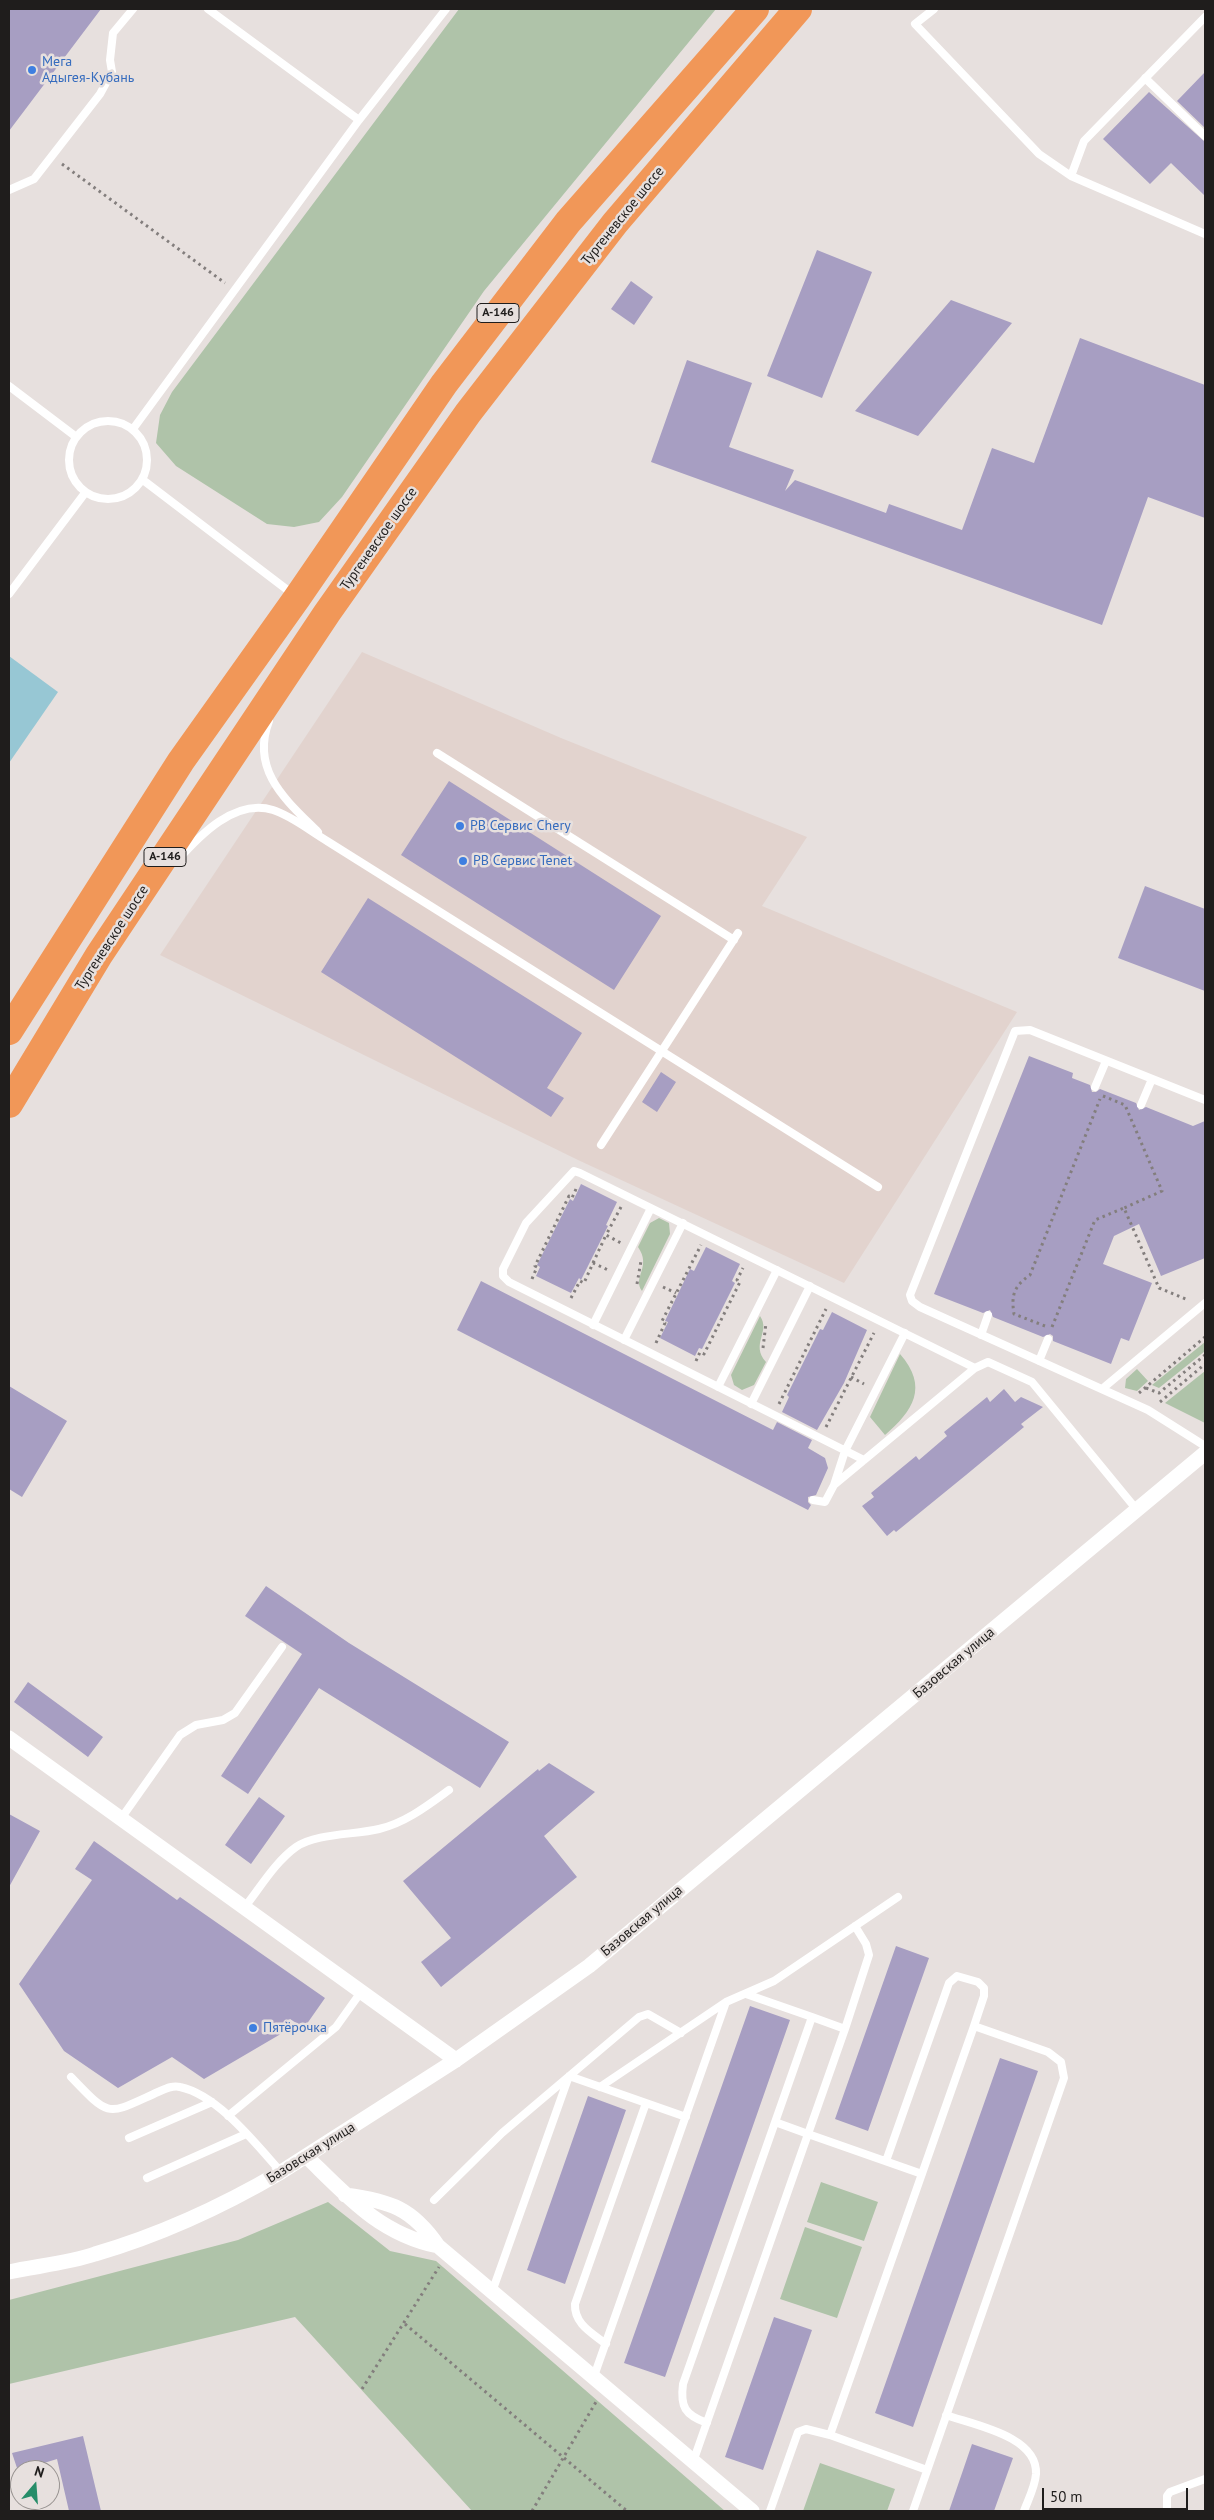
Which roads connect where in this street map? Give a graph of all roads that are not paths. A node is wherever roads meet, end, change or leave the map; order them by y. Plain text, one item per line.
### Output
1 (133, 9) edge
2 (208, 9) edge
3 (446, 9) edge
4 (755, 9) edge
5 (798, 9) edge
6 (934, 9) edge
7 (1205, 17) edge
8 (1145, 78) junction
9 (359, 120) junction
10 (1205, 136) edge
11 (1071, 176) junction
12 (9, 190) edge
13 (1205, 234) edge
14 (9, 386) edge
15 (133, 429) junction
16 (76, 436) junction
17 (143, 480) junction
18 (86, 493) junction
19 (9, 594) edge
20 (297, 598) junction
21 (298, 658) junction
22 (437, 752) dead end
23 (327, 841) junction
24 (170, 868) dead end
25 (149, 897) dead end
26 (99, 955) junction
27 (9, 1031) edge
28 (662, 1051) junction
29 (1106, 1061) junction
30 (1152, 1079) junction
31 (1095, 1087) dead end
32 (1205, 1100) edge
33 (9, 1104) edge
34 (1142, 1105) dead end
35 (601, 1145) dead end
36 (878, 1187) dead end
37 (651, 1208) junction
38 (682, 1223) junction
39 (777, 1270) junction
40 (810, 1286) junction
41 (1204, 1304) edge
42 (988, 1315) dead end
43 (593, 1325) junction
44 (905, 1333) junction
45 (981, 1335) junction
46 (1048, 1339) dead end
47 (624, 1340) junction
48 (1039, 1361) junction
49 (975, 1368) junction
50 (718, 1387) junction
51 (1102, 1390) junction
52 (751, 1404) junction
53 (1205, 1446) edge
54 (845, 1451) junction
55 (1205, 1453) edge
56 (864, 1460) junction
57 (834, 1485) junction
58 (814, 1500) dead end
59 (1137, 1510) junction
60 (282, 1647) dead end
61 (9, 1738) edge
62 (449, 1790) dead end
63 (120, 1820) junction
64 (898, 1897) dead end
65 (244, 1908) junction
66 (855, 1926) junction
67 (361, 1992) junction
68 (746, 1994) junction
69 (726, 2002) junction
70 (812, 2017) junction
71 (974, 2026) junction
72 (845, 2029) junction
73 (680, 2033) junction
74 (456, 2060) junction
75 (569, 2076) junction
76 (71, 2077) dead end
77 (600, 2087) junction
78 (212, 2102) junction
79 (646, 2103) junction
80 (228, 2116) junction
81 (686, 2117) junction
82 (775, 2122) junction
83 (246, 2134) junction
84 (808, 2134) junction
85 (129, 2138) dead end
86 (307, 2157) junction
87 (886, 2161) junction
88 (281, 2172) junction
89 (922, 2174) junction
90 (147, 2178) dead end
91 (345, 2194) junction
92 (434, 2200) dead end
93 (443, 2250) junction
94 (9, 2272) edge
95 (492, 2292) junction
96 (606, 2344) junction
97 (599, 2384) junction
98 (946, 2415) junction
99 (707, 2423) junction
100 (830, 2435) junction
101 (693, 2462) junction
102 (927, 2470) junction
103 (1205, 2479) edge
104 (752, 2511) edge
105 (770, 2511) edge
106 (914, 2511) edge
107 (1024, 2511) edge
108 (1167, 2511) edge

1 - 12 lane
2 - 9 lane
3 - 9 lane
4 - 20 highway, А-146
5 - 21 highway, Тургеневское шоссе / А-146
6 - 11 lane
7 - 8 lane
8 - 10 lane
8 - 11 lane
9 - 15 lane
11 - 13 lane
14 - 16 lane
15 - 16 lane
15 - 17 lane
16 - 18 lane
17 - 18 lane
17 - 20 lane
18 - 19 lane
20 - 27 highway, А-146
21 - 23 lane
21 - 26 highway, Тургеневское шоссе / А-146
22 - 28 lane
23 - 24 lane
23 - 28 lane
25 - 26 lane
26 - 33 highway, Тургеневское шоссе / А-146
28 - 35 lane
28 - 36 lane
29 - 30 lane
29 - 31 lane
29 - 45 lane
30 - 32 lane
30 - 34 lane
37 - 38 lane
37 - 43 lane
37 - 43 lane
38 - 39 lane
38 - 47 lane
39 - 40 lane
39 - 50 lane
40 - 44 lane
40 - 52 lane
41 - 51 lane
42 - 45 lane
43 - 47 lane
44 - 49 lane
44 - 54 lane
45 - 48 lane
46 - 48 lane
47 - 50 lane
48 - 51 lane
49 - 56 lane
49 - 59 lane
50 - 52 lane
51 - 53 lane
52 - 54 lane
54 - 56 lane
54 - 57 lane
55 - 59 street, Базовская улица
56 - 57 lane
57 - 58 lane
59 - 74 street, Базовская улица
60 - 63 lane
61 - 63 street
62 - 65 lane
63 - 65 street
64 - 66 lane
65 - 67 street
66 - 68 lane
66 - 72 lane
67 - 74 street
67 - 80 lane
68 - 69 lane
68 - 70 lane
69 - 73 lane
69 - 81 lane
70 - 72 lane
70 - 82 lane
71 - 87 lane
71 - 89 lane
71 - 98 lane
72 - 84 lane
73 - 75 lane
73 - 77 lane
74 - 86 street, Базовская улица
75 - 77 lane
75 - 92 lane
75 - 95 lane
76 - 78 lane
77 - 79 lane
78 - 80 lane
78 - 85 lane
79 - 81 lane
79 - 96 lane
80 - 83 lane
81 - 96 lane
82 - 84 lane
82 - 99 lane
83 - 88 lane
83 - 90 lane
84 - 87 lane
84 - 99 lane
86 - 88 street, Базовская улица
86 - 91 street
87 - 89 lane
88 - 94 street, Базовская улица
89 - 100 lane
91 - 93 street
91 - 93 street
93 - 95 street
95 - 97 street
96 - 97 lane
97 - 101 street
98 - 102 lane
98 - 107 lane
99 - 101 lane
100 - 102 lane
100 - 105 lane
101 - 104 street
102 - 106 lane
103 - 108 lane

